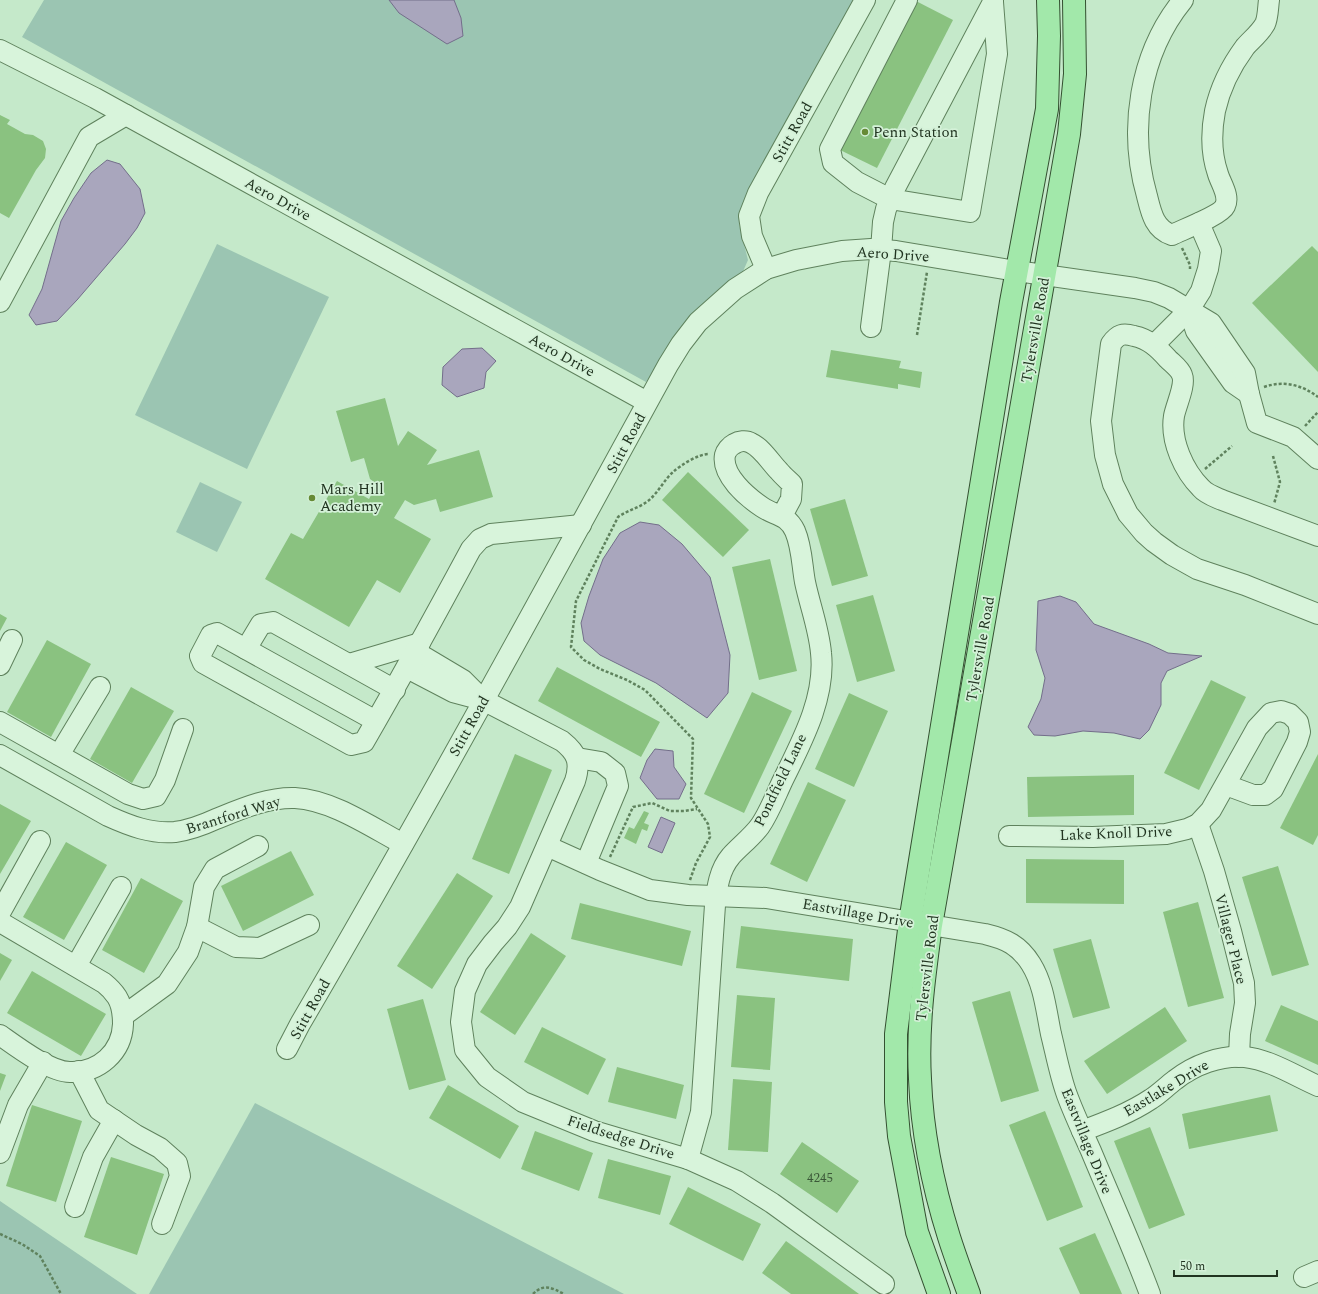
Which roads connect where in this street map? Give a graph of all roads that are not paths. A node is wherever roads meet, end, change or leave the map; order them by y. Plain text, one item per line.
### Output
1 (865, 0) edge
2 (907, 0) edge
3 (1048, 0) edge
4 (1074, 0) edge
5 (1183, 0) edge
6 (1269, 0) edge
7 (991, 1) edge
8 (0, 50) edge
9 (126, 115) junction
10 (890, 199) junction
11 (1199, 223) junction
12 (882, 250) junction
13 (766, 269) junction
14 (8, 270) edge
15 (1016, 271) junction
16 (1045, 275) junction
17 (0, 302) edge
18 (1189, 310) junction
19 (871, 327) dead end
20 (1154, 345) junction
21 (647, 402) junction
22 (1318, 459) edge
23 (782, 516) dead end
24 (581, 525) junction
25 (1318, 536) edge
26 (1316, 608) edge
27 (12, 640) dead end
28 (246, 649) junction
29 (414, 654) junction
30 (349, 664) junction
31 (0, 665) edge
32 (100, 687) dead end
33 (395, 690) junction
34 (483, 700) junction
35 (376, 721) junction
36 (0, 722) edge
37 (183, 729) dead end
38 (0, 755) edge
39 (59, 755) junction
40 (577, 758) junction
41 (1226, 785) dead end
42 (1198, 824) junction
43 (1009, 836) dead end
44 (40, 841) dead end
45 (403, 844) junction
46 (258, 846) dead end
47 (547, 846) junction
48 (586, 863) junction
49 (121, 887) dead end
50 (716, 897) junction
51 (0, 913) edge
52 (0, 922) edge
53 (910, 922) junction
54 (309, 925) dead end
55 (932, 925) junction
56 (197, 927) junction
57 (76, 966) junction
58 (123, 1016) junction
59 (0, 1035) edge
60 (287, 1049) dead end
61 (1239, 1057) junction
62 (43, 1062) junction
63 (80, 1071) junction
64 (1318, 1086) edge
65 (114, 1120) junction
66 (1082, 1131) junction
67 (0, 1153) edge
68 (688, 1159) junction
69 (75, 1207) dead end
70 (162, 1224) dead end
71 (884, 1284) dead end
72 (938, 1294) edge
73 (969, 1294) edge
74 (1150, 1294) edge

1 - 13 street, Stitt Road
2 - 10 street
3 - 15 main road, Tylersville Road
4 - 16 main road, Tylersville Road
5 - 11 street
6 - 11 street
7 - 10 street
7 - 10 street
8 - 9 street, Aero Drive
9 - 14 street
9 - 21 street, Aero Drive
10 - 12 street
11 - 18 street
12 - 13 street, Aero Drive
12 - 15 street, Aero Drive
12 - 19 street
13 - 21 street, Aero Drive
14 - 17 street
15 - 16 street, Aero Drive
15 - 53 main road, Tylersville Road
16 - 18 street, Aero Drive
16 - 55 main road, Tylersville Road
18 - 20 street
18 - 22 street, Aero Drive
20 - 25 street
20 - 26 street
21 - 24 street, Stitt Road
23 - 50 street, Pondfield Lane
24 - 29 street
24 - 34 street, Stitt Road
27 - 31 street
28 - 30 street
28 - 35 street
28 - 35 street
29 - 30 street
29 - 33 street
29 - 34 street
30 - 33 street
32 - 39 street
33 - 35 street
34 - 40 street
34 - 45 street, Stitt Road
36 - 39 street
37 - 39 street
38 - 45 street, Brantford Way
40 - 47 street, Fieldsedge Drive
40 - 48 street
41 - 42 street, Lake Knoll Drive
42 - 43 street, Lake Knoll Drive
42 - 61 street, Villager Place
44 - 51 street
45 - 60 street, Stitt Road
46 - 56 street
47 - 48 street, Eastvillage Drive
47 - 68 street, Fieldsedge Drive
48 - 50 street, Eastvillage Drive
49 - 57 street
50 - 53 street, Eastvillage Drive
50 - 68 street, Pondfield Lane
52 - 57 street
53 - 55 street, Eastvillage Drive
53 - 72 main road, Tylersville Road
54 - 56 street
55 - 66 street, Eastvillage Drive
55 - 73 main road, Tylersville Road
56 - 58 street
57 - 58 street
58 - 63 street
59 - 62 street
61 - 64 street, Eastlake Drive
61 - 66 street, Eastlake Drive
62 - 63 street
62 - 67 street
63 - 65 street
65 - 69 street
65 - 70 street
66 - 74 street, Eastvillage Drive
68 - 71 street, Fieldsedge Drive

